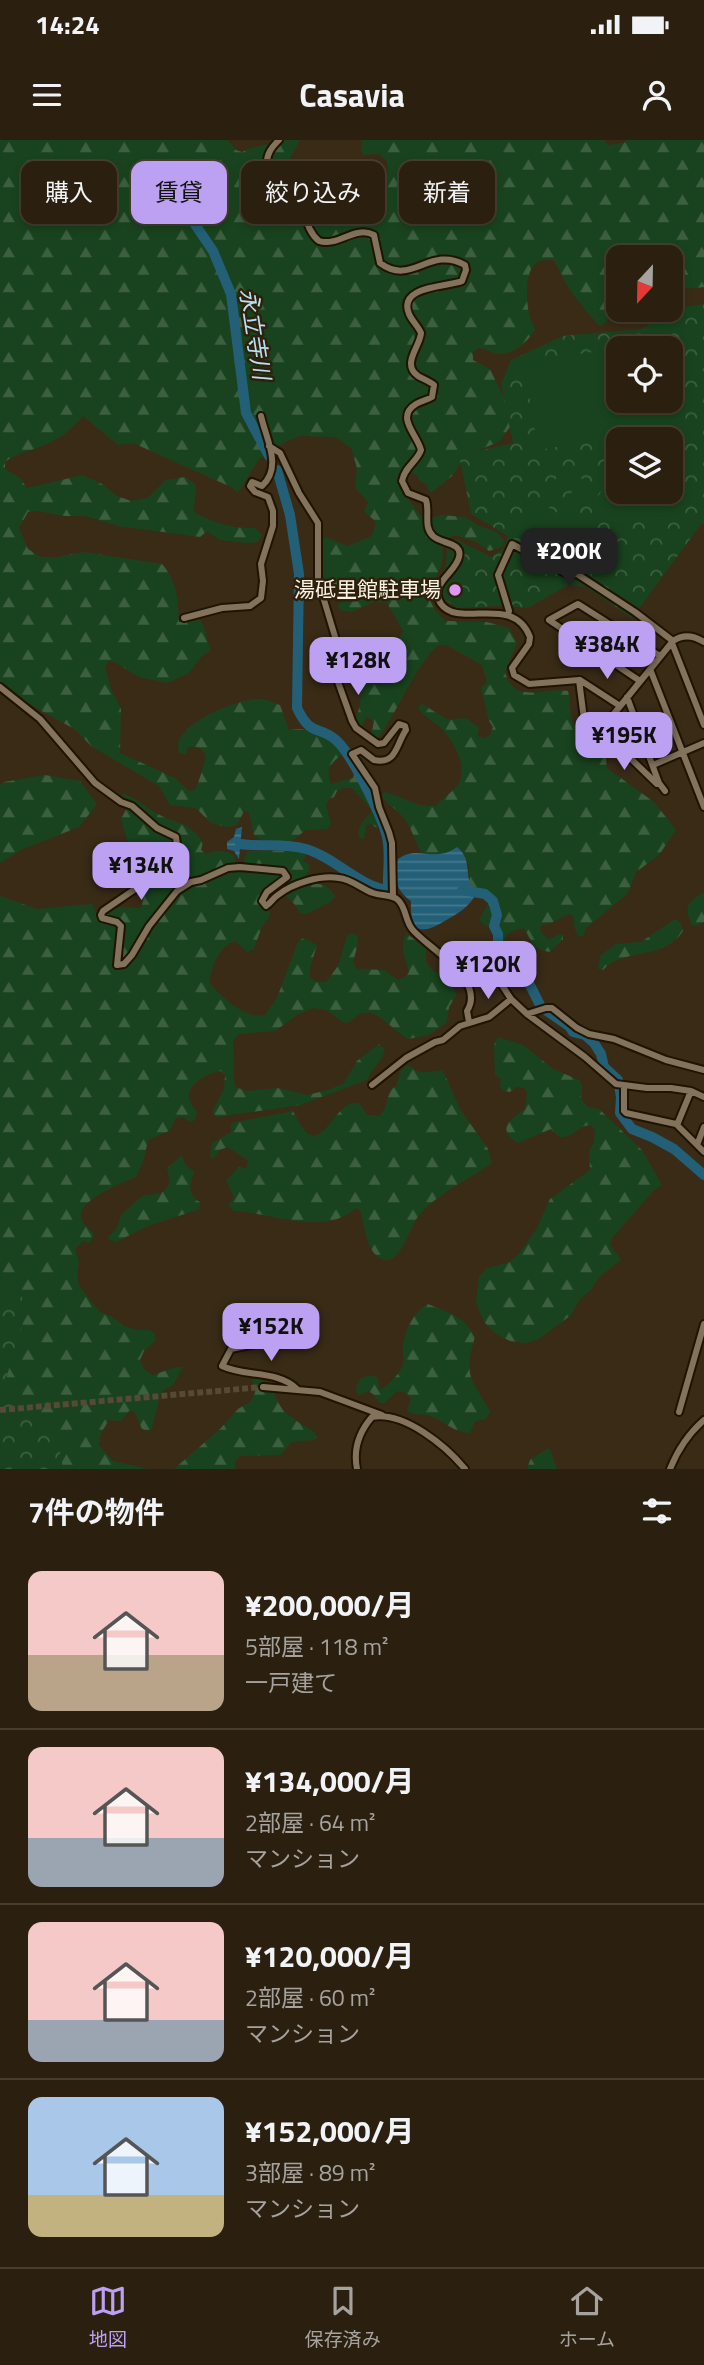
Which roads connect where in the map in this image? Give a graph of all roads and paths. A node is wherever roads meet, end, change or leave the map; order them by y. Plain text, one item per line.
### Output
1 (279, 140) edge
2 (261, 416) dead end
3 (269, 446) junction
4 (508, 615) junction
5 (184, 618) dead end
6 (672, 642) junction
7 (704, 642) edge
8 (660, 656) junction
9 (650, 669) junction
10 (579, 680) junction
11 (640, 681) junction
12 (0, 687) edge
13 (627, 697) junction
14 (620, 706) junction
15 (704, 725) edge
16 (604, 726) junction
17 (704, 743) edge
18 (683, 751) junction
19 (653, 765) junction
20 (660, 783) junction
21 (665, 791) dead end
22 (704, 807) edge
23 (393, 897) junction
24 (458, 948) dead end
25 (511, 999) junction
26 (527, 1014) junction
27 (469, 1022) junction
28 (704, 1070) edge
29 (372, 1085) dead end
30 (621, 1085) junction
31 (691, 1091) junction
32 (704, 1097) edge
33 (677, 1125) junction
34 (704, 1127) edge
35 (696, 1145) junction
36 (704, 1152) edge
37 (704, 1324) edge
38 (277, 1346) dead end
39 (263, 1387) tunnel mouth
40 (297, 1389) junction
41 (678, 1412) dead end
42 (383, 1415) junction
43 (704, 1420) edge
44 (357, 1469) edge
45 (465, 1469) edge
46 (670, 1469) edge

1 - 4 street
2 - 3 street
3 - 5 street
3 - 23 street
4 - 6 street
4 - 10 street
6 - 7 street
6 - 8 street
6 - 15 street
8 - 9 street
8 - 11 street
9 - 11 street
9 - 18 street
10 - 14 street
10 - 16 street
11 - 13 street
12 - 23 street
13 - 14 street
13 - 19 street
14 - 16 street
16 - 20 street
17 - 18 street
18 - 19 street
18 - 22 street
19 - 20 street
20 - 21 street
23 - 27 street
24 - 25 street
25 - 26 street
25 - 27 street
26 - 28 street
26 - 30 street
27 - 29 street
30 - 31 street
30 - 33 street
31 - 32 street
31 - 33 street
33 - 35 street
34 - 35 street
35 - 36 street
37 - 41 street
38 - 40 street
39 - 40 street
40 - 42 street
42 - 44 street
42 - 45 street
43 - 46 street

